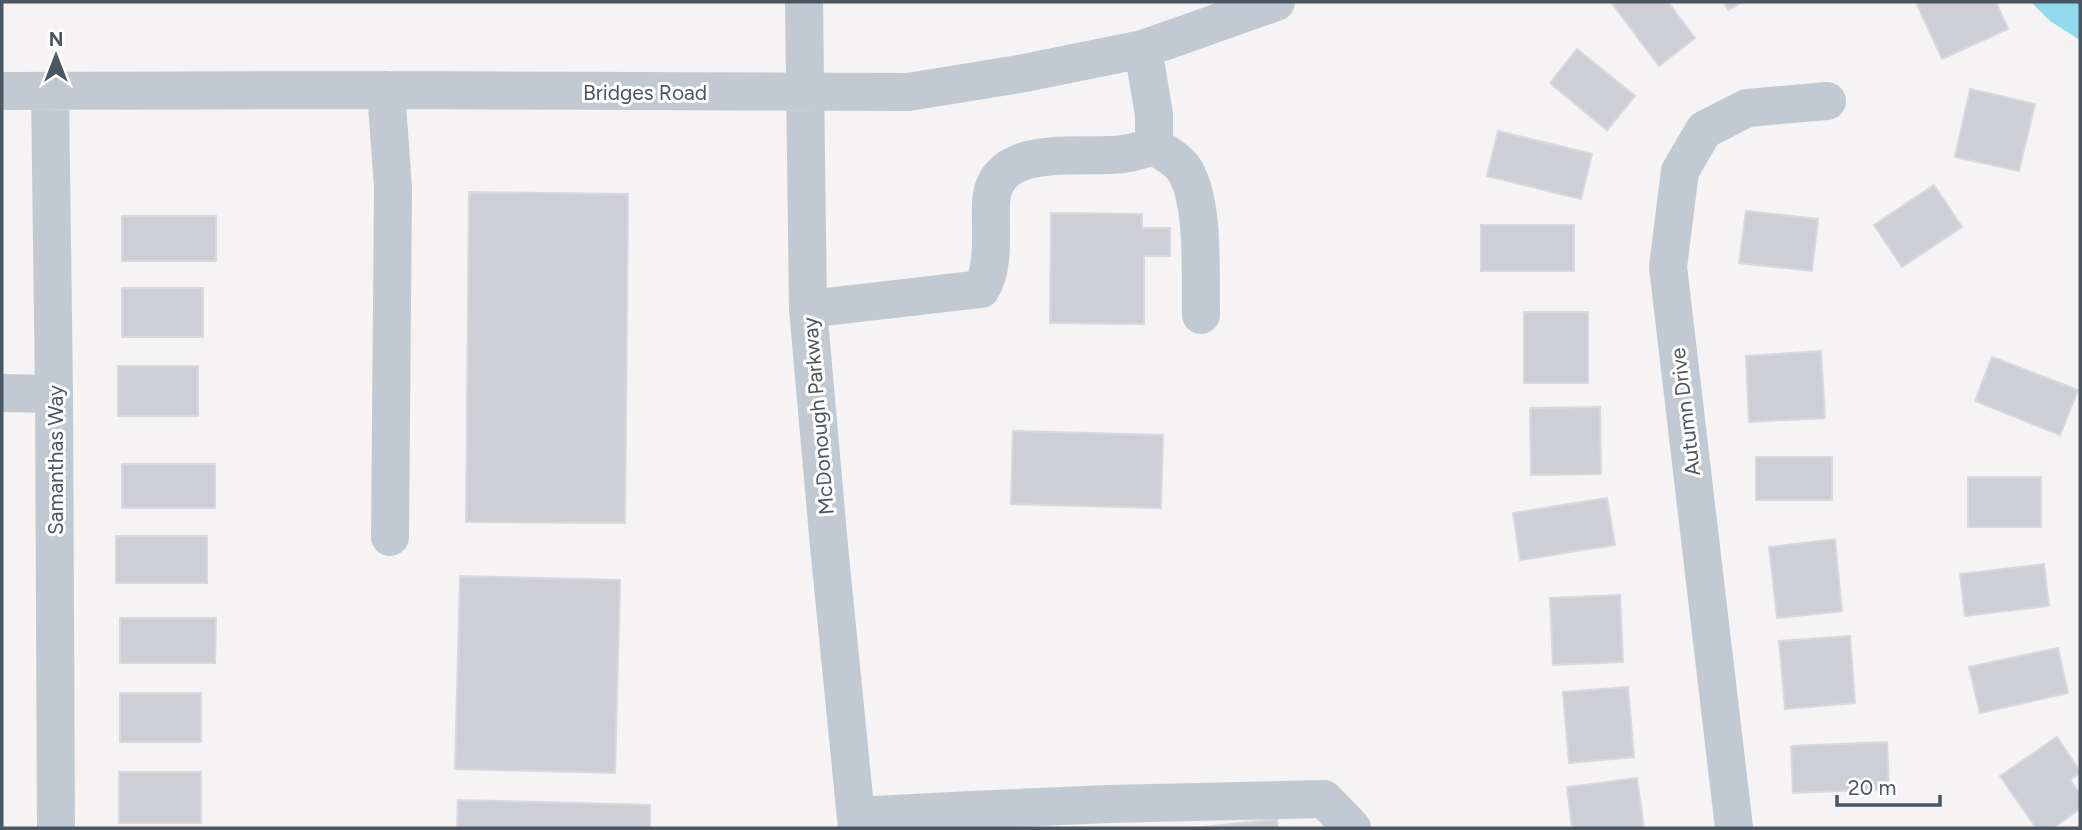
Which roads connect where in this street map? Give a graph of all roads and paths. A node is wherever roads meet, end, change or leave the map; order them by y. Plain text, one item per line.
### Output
1 (804, 2) edge
2 (1276, 2) edge
3 (1143, 49) junction
4 (386, 90) junction
5 (2, 92) edge
6 (50, 92) junction
7 (805, 93) junction
8 (1827, 101) dead end
9 (1154, 146) junction
10 (808, 309) junction
11 (1201, 315) dead end
12 (2, 393) edge
13 (54, 394) junction
14 (390, 537) dead end
15 (972, 819) edge
16 (857, 822) edge
17 (56, 828) edge
18 (1352, 828) edge
19 (1734, 828) edge

1 - 7 street, McDonough Parkway
2 - 3 street, Bridges Road
3 - 7 street, Bridges Road
3 - 9 street
4 - 6 street, Bridges Road
4 - 7 street, Bridges Road
4 - 14 street
5 - 6 street, Bridges Road
6 - 13 street, Samanthas Way
7 - 10 street, McDonough Parkway
8 - 19 street, Autumn Drive
9 - 10 street
9 - 11 street
10 - 16 street, McDonough Parkway
12 - 13 street
13 - 17 street, Samanthas Way
15 - 16 street
15 - 18 street

